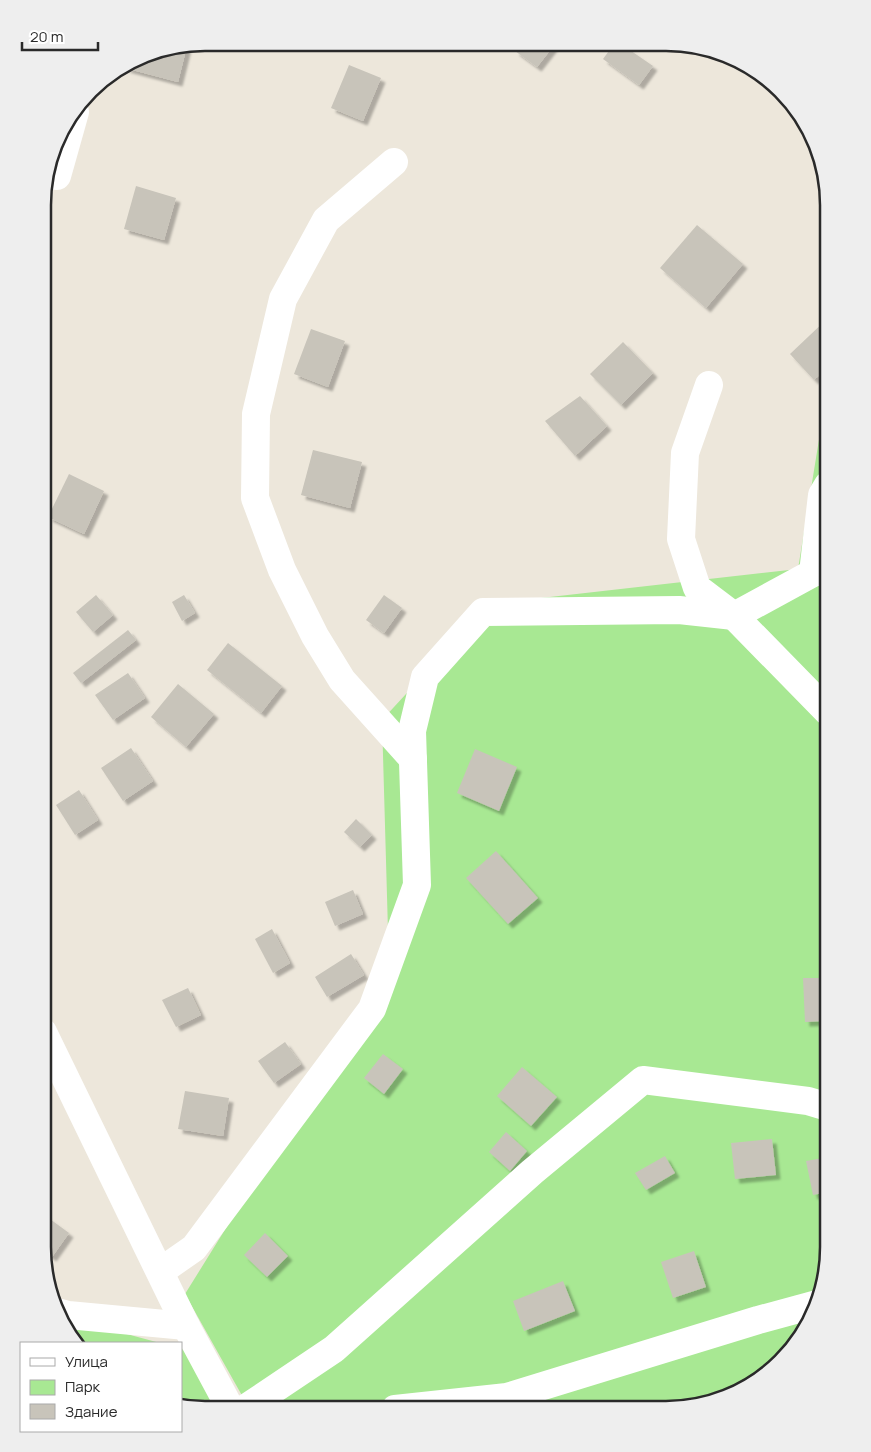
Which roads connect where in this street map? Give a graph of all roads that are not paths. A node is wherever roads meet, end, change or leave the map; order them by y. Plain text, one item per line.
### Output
1 (69, 133) edge
2 (394, 162) dead end
3 (54, 175) edge
4 (709, 385) dead end
5 (820, 572) edge
6 (734, 616) junction
7 (820, 703) edge
8 (413, 759) junction
9 (51, 1048) edge
10 (819, 1104) edge
11 (161, 1271) junction
12 (808, 1307) edge
13 (68, 1316) edge
14 (186, 1326) junction
15 (226, 1401) edge
16 (256, 1401) edge
17 (469, 1401) edge

1 - 3 street
2 - 8 street
4 - 6 street
5 - 6 street
6 - 7 street
6 - 8 street
8 - 11 street
9 - 11 street
10 - 16 street
11 - 14 street
12 - 17 street
13 - 14 street
14 - 15 street

